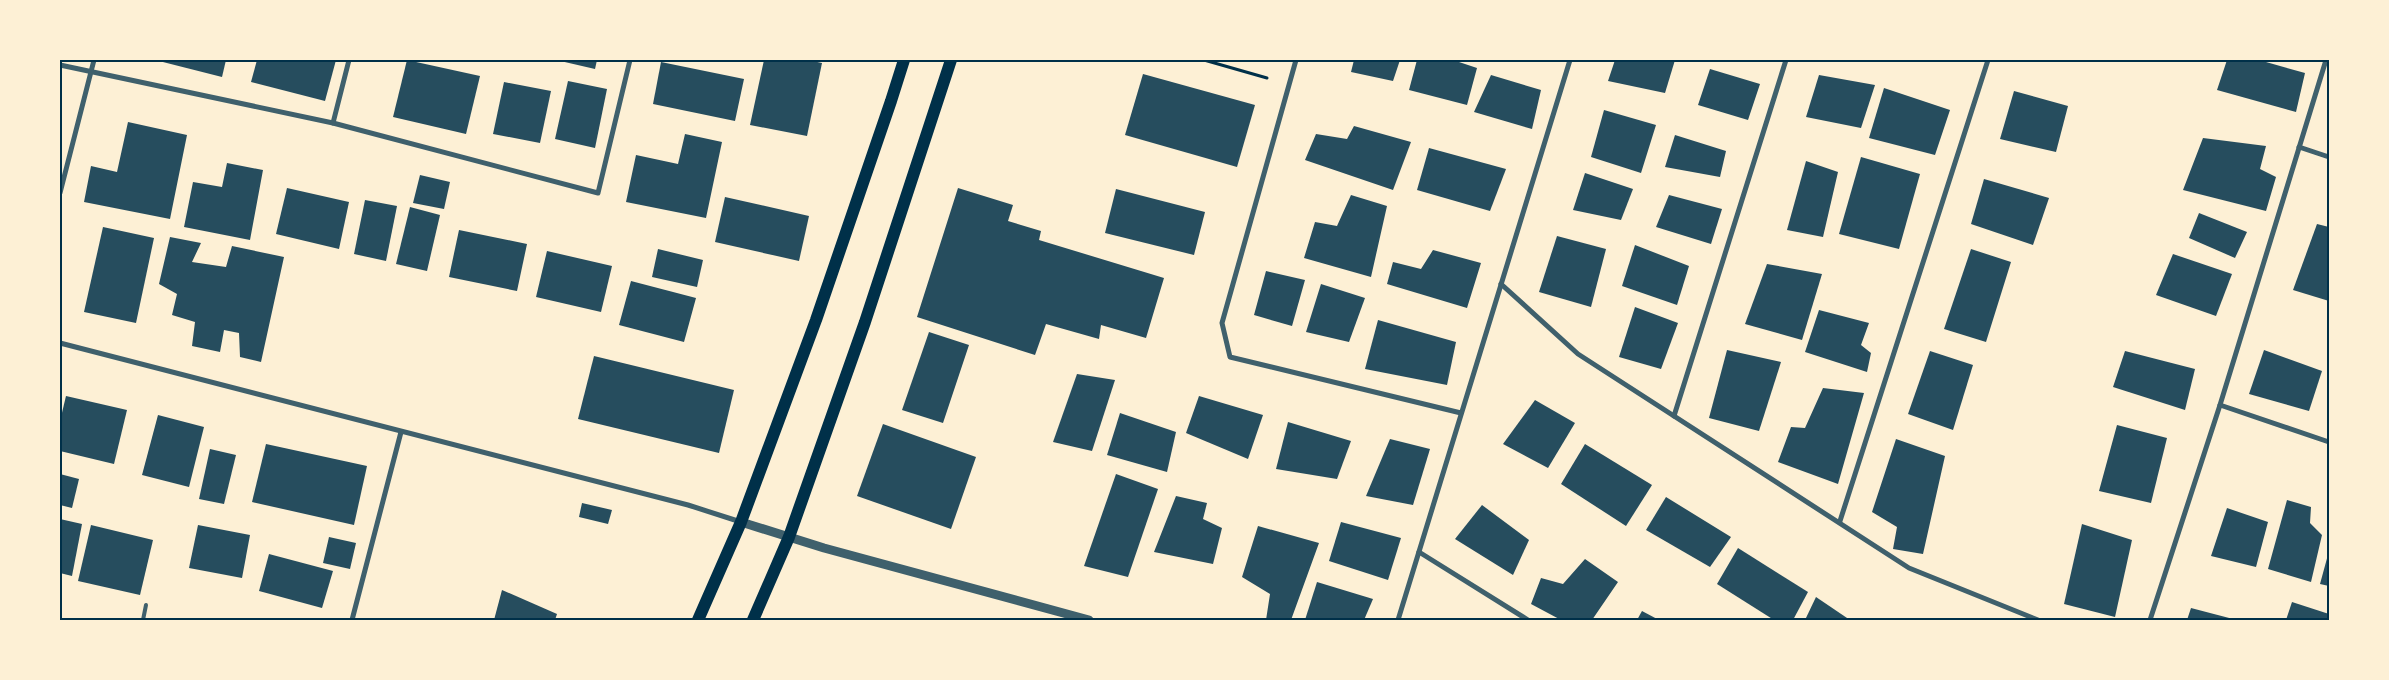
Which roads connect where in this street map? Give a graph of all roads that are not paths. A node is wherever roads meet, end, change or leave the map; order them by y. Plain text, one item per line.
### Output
1 (94, 60) edge
2 (349, 60) edge
3 (630, 60) edge
4 (904, 60) edge
5 (951, 60) edge
6 (1296, 60) edge
7 (1570, 60) edge
8 (1786, 60) edge
9 (1988, 60) edge
10 (2326, 60) edge
11 (60, 65) edge
12 (91, 73) junction
13 (333, 123) junction
14 (2299, 147) junction
15 (2329, 156) edge
16 (60, 193) edge
17 (1502, 284) junction
18 (60, 343) edge
19 (2220, 405) junction
20 (1461, 412) junction
21 (1674, 416) junction
22 (400, 432) junction
23 (2329, 442) edge
24 (1840, 521) junction
25 (741, 522) junction
26 (789, 537) junction
27 (1419, 552) junction
28 (146, 605) dead end
29 (143, 620) edge
30 (352, 620) edge
31 (698, 620) edge
32 (753, 620) edge
33 (1089, 620) edge
34 (1398, 620) edge
35 (1528, 620) edge
36 (2038, 620) edge
37 (2150, 620) edge

1 - 12 street
2 - 13 street
3 - 13 street
4 - 25 main road
5 - 26 main road
6 - 20 street
7 - 17 street
8 - 21 street
9 - 24 street
10 - 14 street
11 - 12 street
12 - 13 street
12 - 16 street
14 - 15 street
14 - 19 street
17 - 20 street
17 - 21 street
18 - 22 street
19 - 23 street
19 - 37 street
20 - 27 street
21 - 24 street
22 - 25 street
22 - 30 street
24 - 36 street
25 - 26 street
25 - 31 main road
26 - 32 main road
26 - 33 street
27 - 34 street
27 - 35 street
28 - 29 lane

